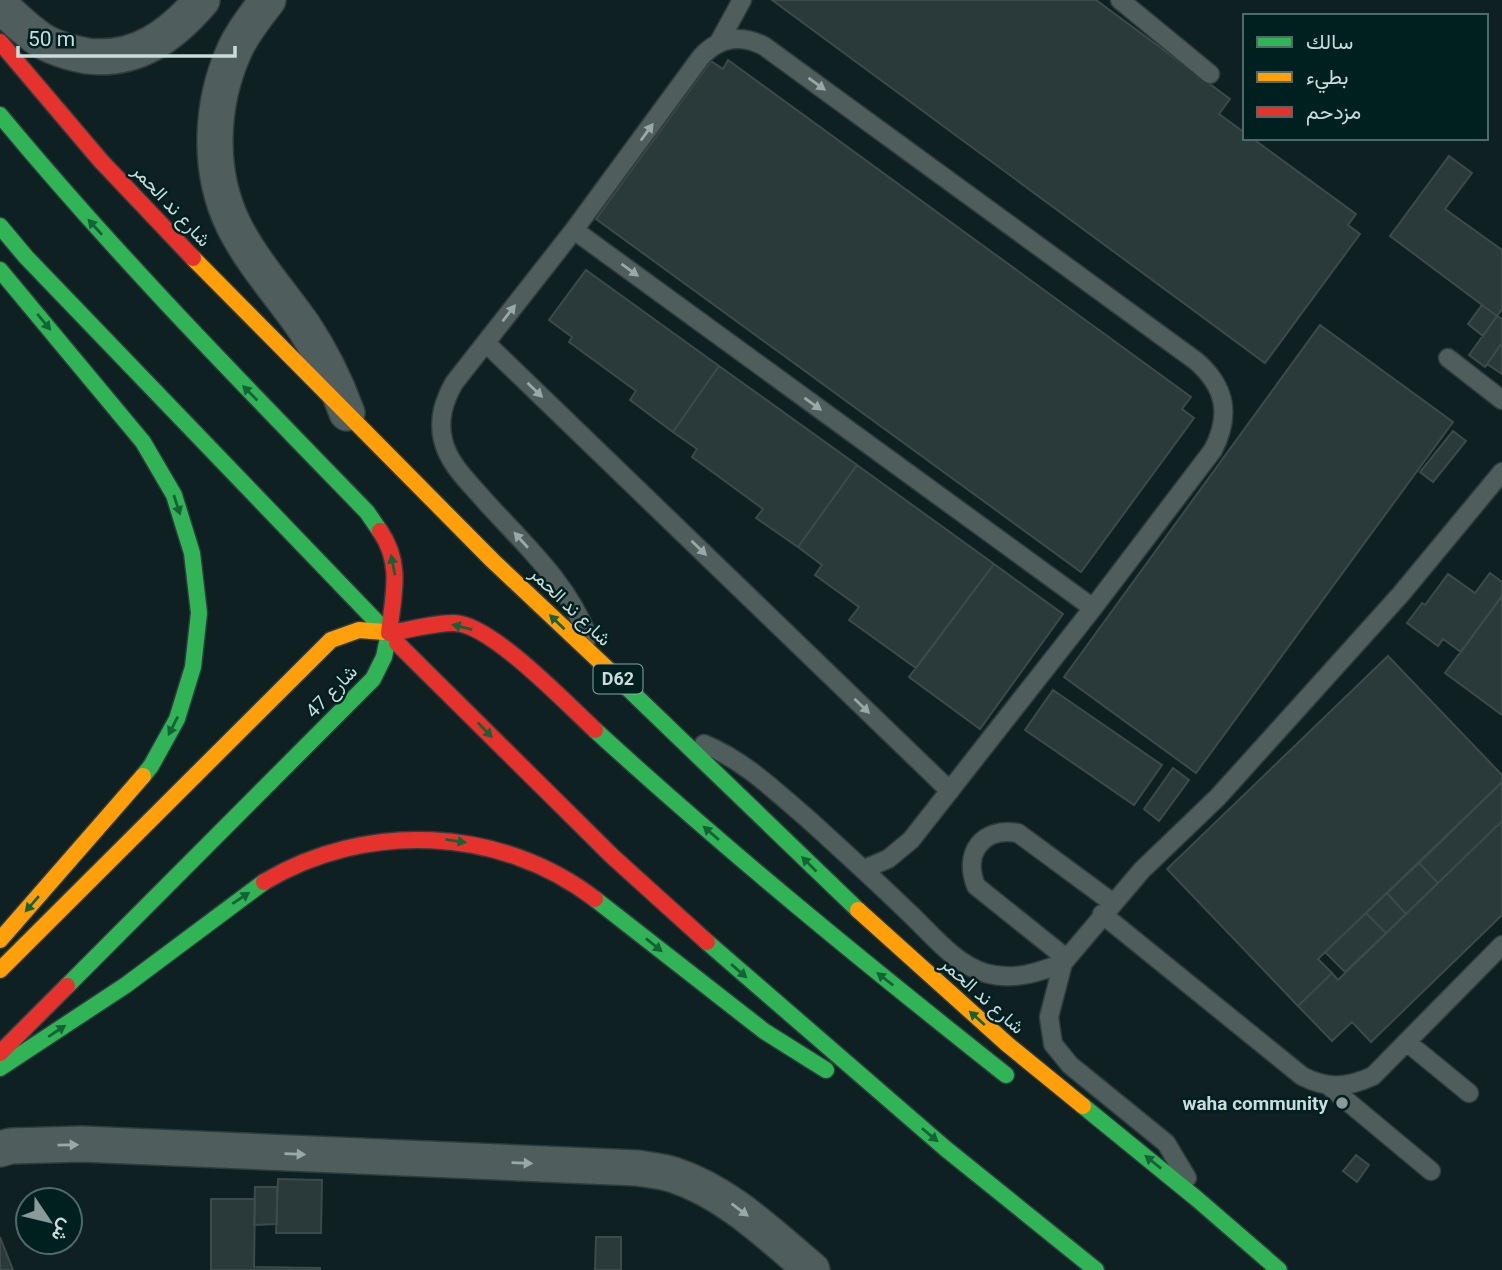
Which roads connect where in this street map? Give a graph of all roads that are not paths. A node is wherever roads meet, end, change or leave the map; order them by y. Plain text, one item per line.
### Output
1 (202, 0) edge
2 (268, 0) edge
3 (742, 0) edge
4 (1119, 0) edge
5 (0, 5) edge
6 (0, 42) edge
7 (719, 42) junction
8 (1210, 74) dead end
9 (0, 115) edge
10 (0, 226) edge
11 (574, 230) junction
12 (0, 270) edge
13 (486, 343) junction
14 (1448, 358) dead end
15 (1502, 400) edge
16 (348, 417) junction
17 (1502, 472) edge
18 (1093, 608) junction
19 (389, 633) junction
20 (595, 658) junction
21 (673, 730) junction
22 (950, 791) junction
23 (864, 869) junction
24 (1108, 908) junction
25 (0, 940) edge
26 (1502, 946) edge
27 (1064, 960) junction
28 (0, 970) edge
29 (1408, 1043) junction
30 (0, 1053) edge
31 (0, 1068) edge
32 (1329, 1086) junction
33 (1023, 1089) dead end
34 (1469, 1093) dead end
35 (895, 1107) junction
36 (0, 1149) edge
37 (1431, 1171) dead end
38 (1198, 1199) junction
39 (1204, 1225) dead end
40 (1255, 1251) junction
41 (812, 1270) edge
42 (1096, 1270) edge
43 (1279, 1270) edge

1 - 5 street
2 - 16 street
3 - 7 lane
4 - 8 lane
6 - 16 main road, شارع ند الحمر / D62
11 -> 7 lane
7 -> 18 lane
19 -> 9 main road
10 - 19 main road
13 -> 11 lane
11 -> 18 lane
12 -> 25 main road
20 -> 13 lane
13 -> 22 lane
14 - 15 lane
20 -> 16 main road, شارع ند الحمر / D62
17 - 24 lane
18 - 22 lane
19 - 28 main road, شارع 47
19 - 30 main road, شارع 47
33 -> 19 main road
19 -> 35 main road
20 - 21 main road, شارع ند الحمر / D62
21 - 23 lane
38 -> 21 main road, شارع ند الحمر / D62
22 - 23 lane
23 - 27 lane
24 - 27 lane
24 - 27 lane
24 - 32 lane
26 - 29 lane
27 - 38 lane
29 - 32 lane
29 - 34 lane
31 -> 35 main road
32 - 37 lane
35 -> 42 main road
36 -> 41 street
38 - 40 main road, شارع ند الحمر / D62
39 - 40 main road
40 - 43 main road, شارع ند الحمر / D62

